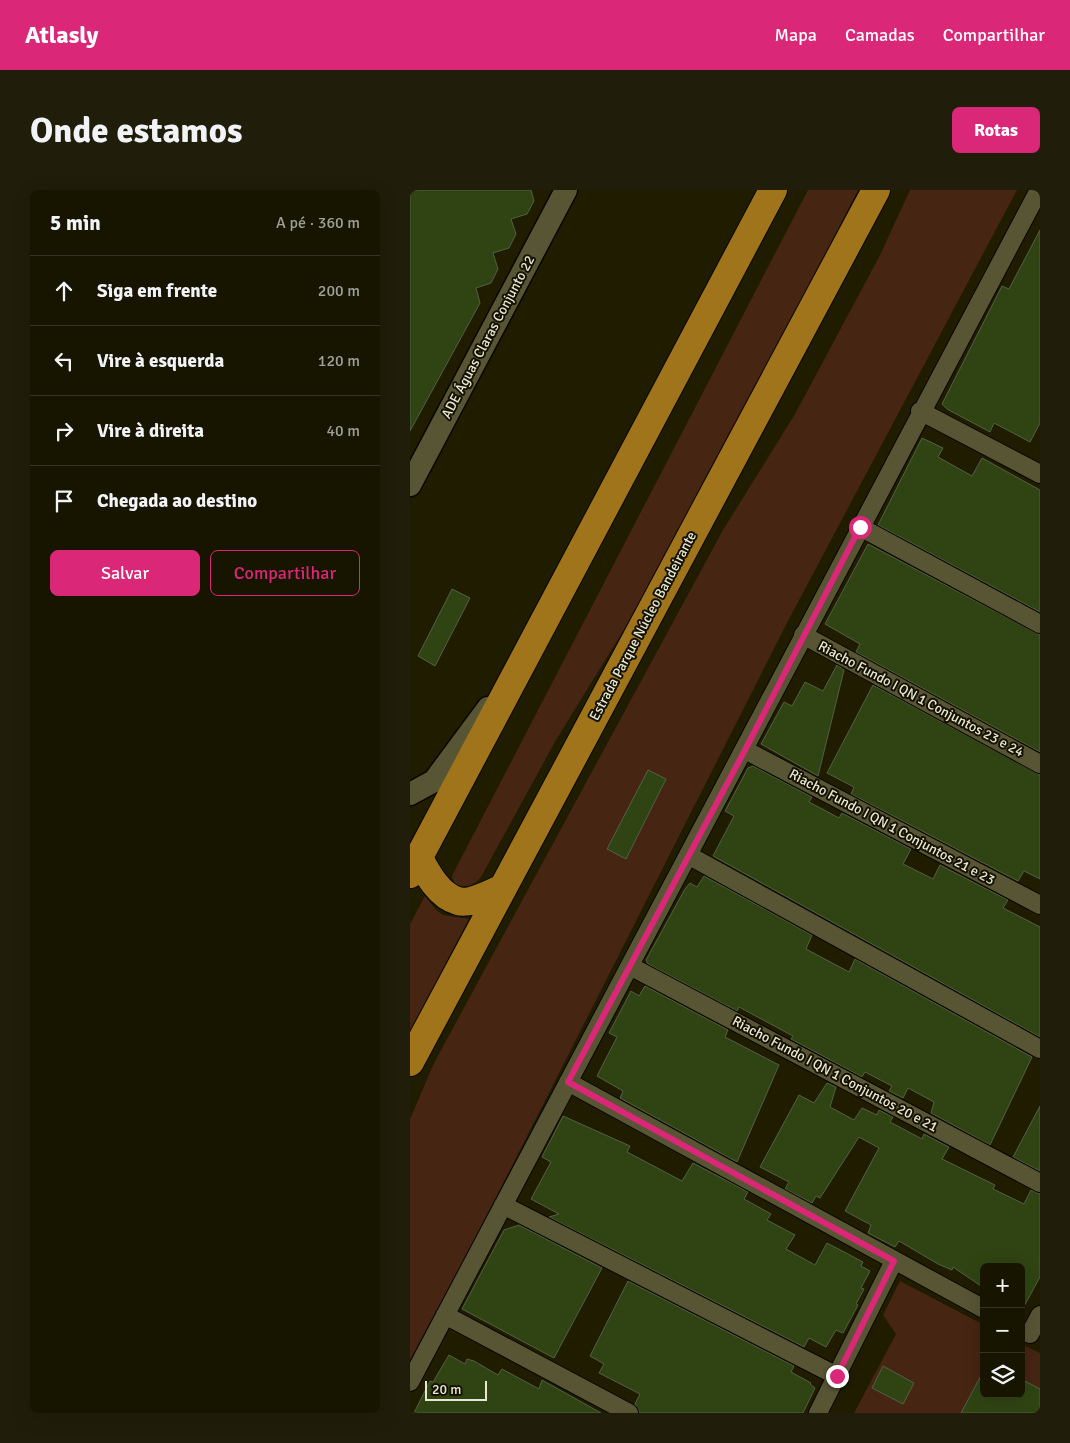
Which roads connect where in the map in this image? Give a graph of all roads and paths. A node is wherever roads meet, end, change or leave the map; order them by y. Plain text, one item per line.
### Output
1 (566, 190) edge
2 (773, 190) edge
3 (876, 190) edge
4 (1039, 190) edge
5 (920, 411) junction
6 (1040, 474) edge
7 (410, 485) edge
8 (860, 527) junction
9 (1040, 624) edge
10 (803, 635) junction
11 (526, 655) junction
12 (745, 750) junction
13 (1040, 764) edge
14 (410, 794) edge
15 (688, 854) junction
16 (414, 866) edge
17 (503, 888) junction
18 (1040, 905) edge
19 (630, 966) junction
20 (1040, 1049) edge
21 (410, 1062) edge
22 (568, 1082) junction
23 (1040, 1182) edge
24 (503, 1206) junction
25 (894, 1261) junction
26 (982, 1308) edge
27 (445, 1315) junction
28 (1040, 1315) edge
29 (1030, 1334) edge
30 (837, 1376) junction
31 (410, 1382) edge
32 (630, 1413) edge
33 (818, 1413) edge

1 - 7 street, ADE Águas Claras Conjunto 22
2 - 11 highway
3 - 17 highway, Estrada Parque Núcleo Bandeirante
4 - 5 street
5 - 6 street
5 - 8 street
8 - 9 street
8 - 10 street
10 - 12 street
10 - 13 street, Riacho Fundo I QN 1 Conjuntos 23 e 24
11 - 14 street
11 - 16 highway
12 - 15 street
12 - 18 street, Riacho Fundo I QN 1 Conjuntos 21 e 23
15 - 19 street
15 - 20 street
16 - 17 highway
17 - 21 highway, Estrada Parque Núcleo Bandeirante
19 - 22 street
19 - 23 street, Riacho Fundo I QN 1 Conjuntos 20 e 21
22 - 24 street
22 - 25 street
24 - 27 street
24 - 30 street
25 - 26 street
25 - 30 street
27 - 31 street
27 - 32 street
28 - 29 street
30 - 33 street

